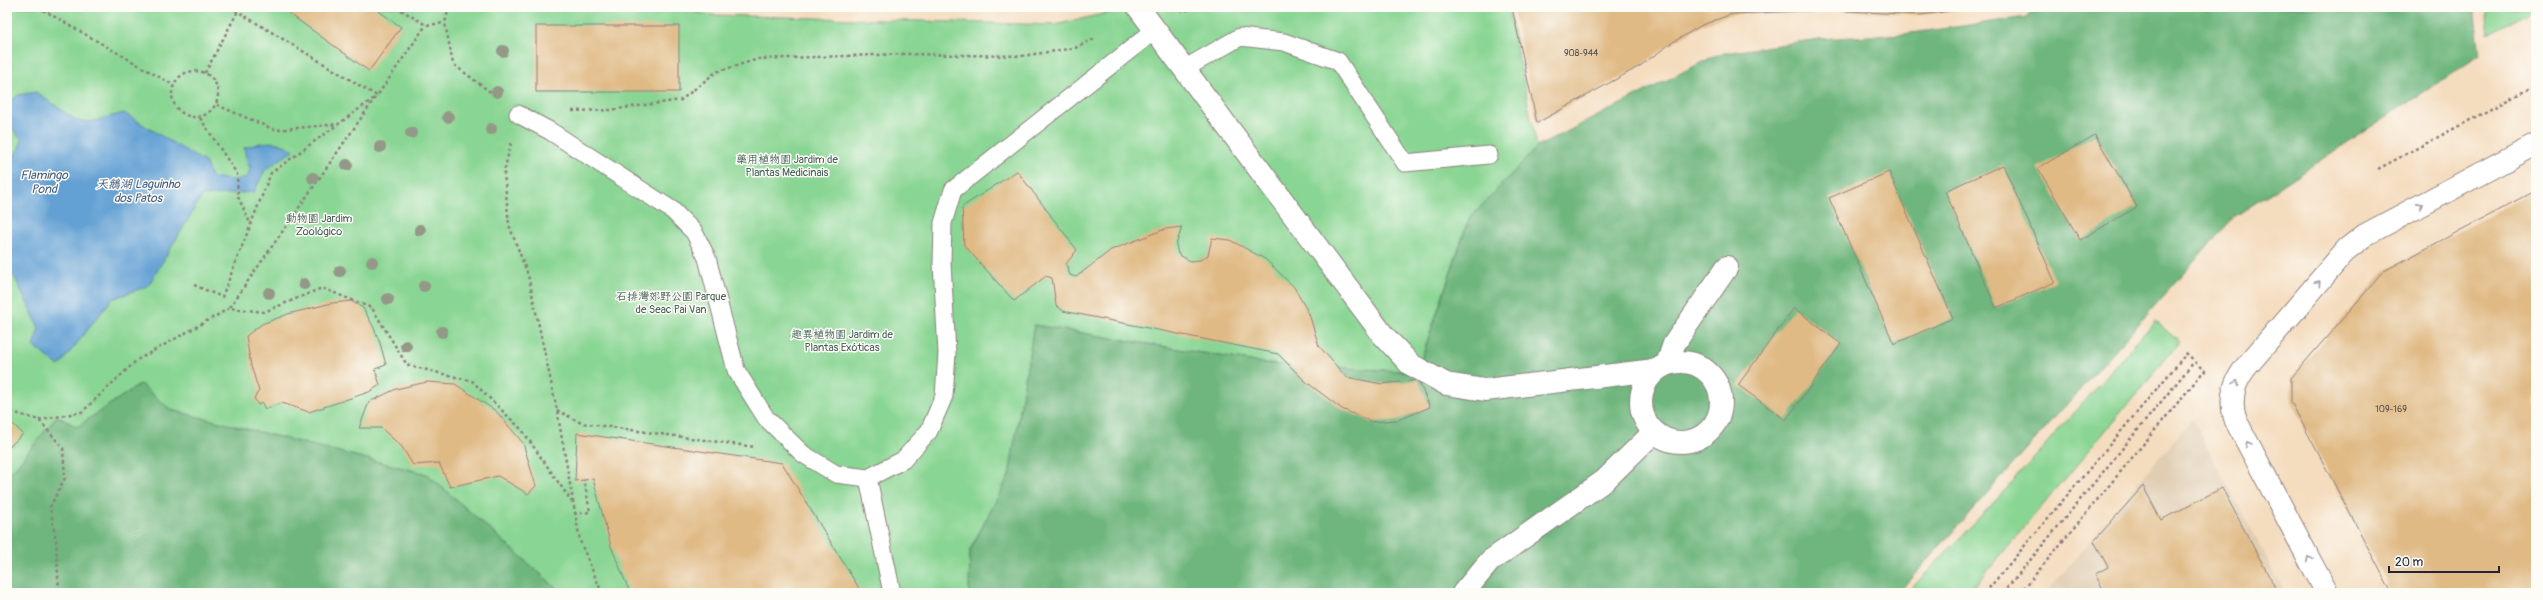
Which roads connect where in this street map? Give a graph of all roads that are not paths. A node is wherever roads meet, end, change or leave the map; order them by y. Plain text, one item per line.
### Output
1 (1146, 17) edge
2 (1184, 69) junction
3 (518, 114) road end
4 (2536, 144) edge
5 (1489, 155) dead end
6 (1727, 267) dead end
7 (1661, 367) junction
8 (1654, 432) junction
9 (868, 478) junction
10 (892, 593) edge
11 (1464, 593) edge
12 (2328, 593) edge

1 - 2 street
1 - 9 lane
2 - 5 lane
2 - 7 street
3 - 9 lane
12 -> 4 street
6 - 7 street
7 - 8 street
7 - 8 street
8 - 11 street
9 - 10 lane

